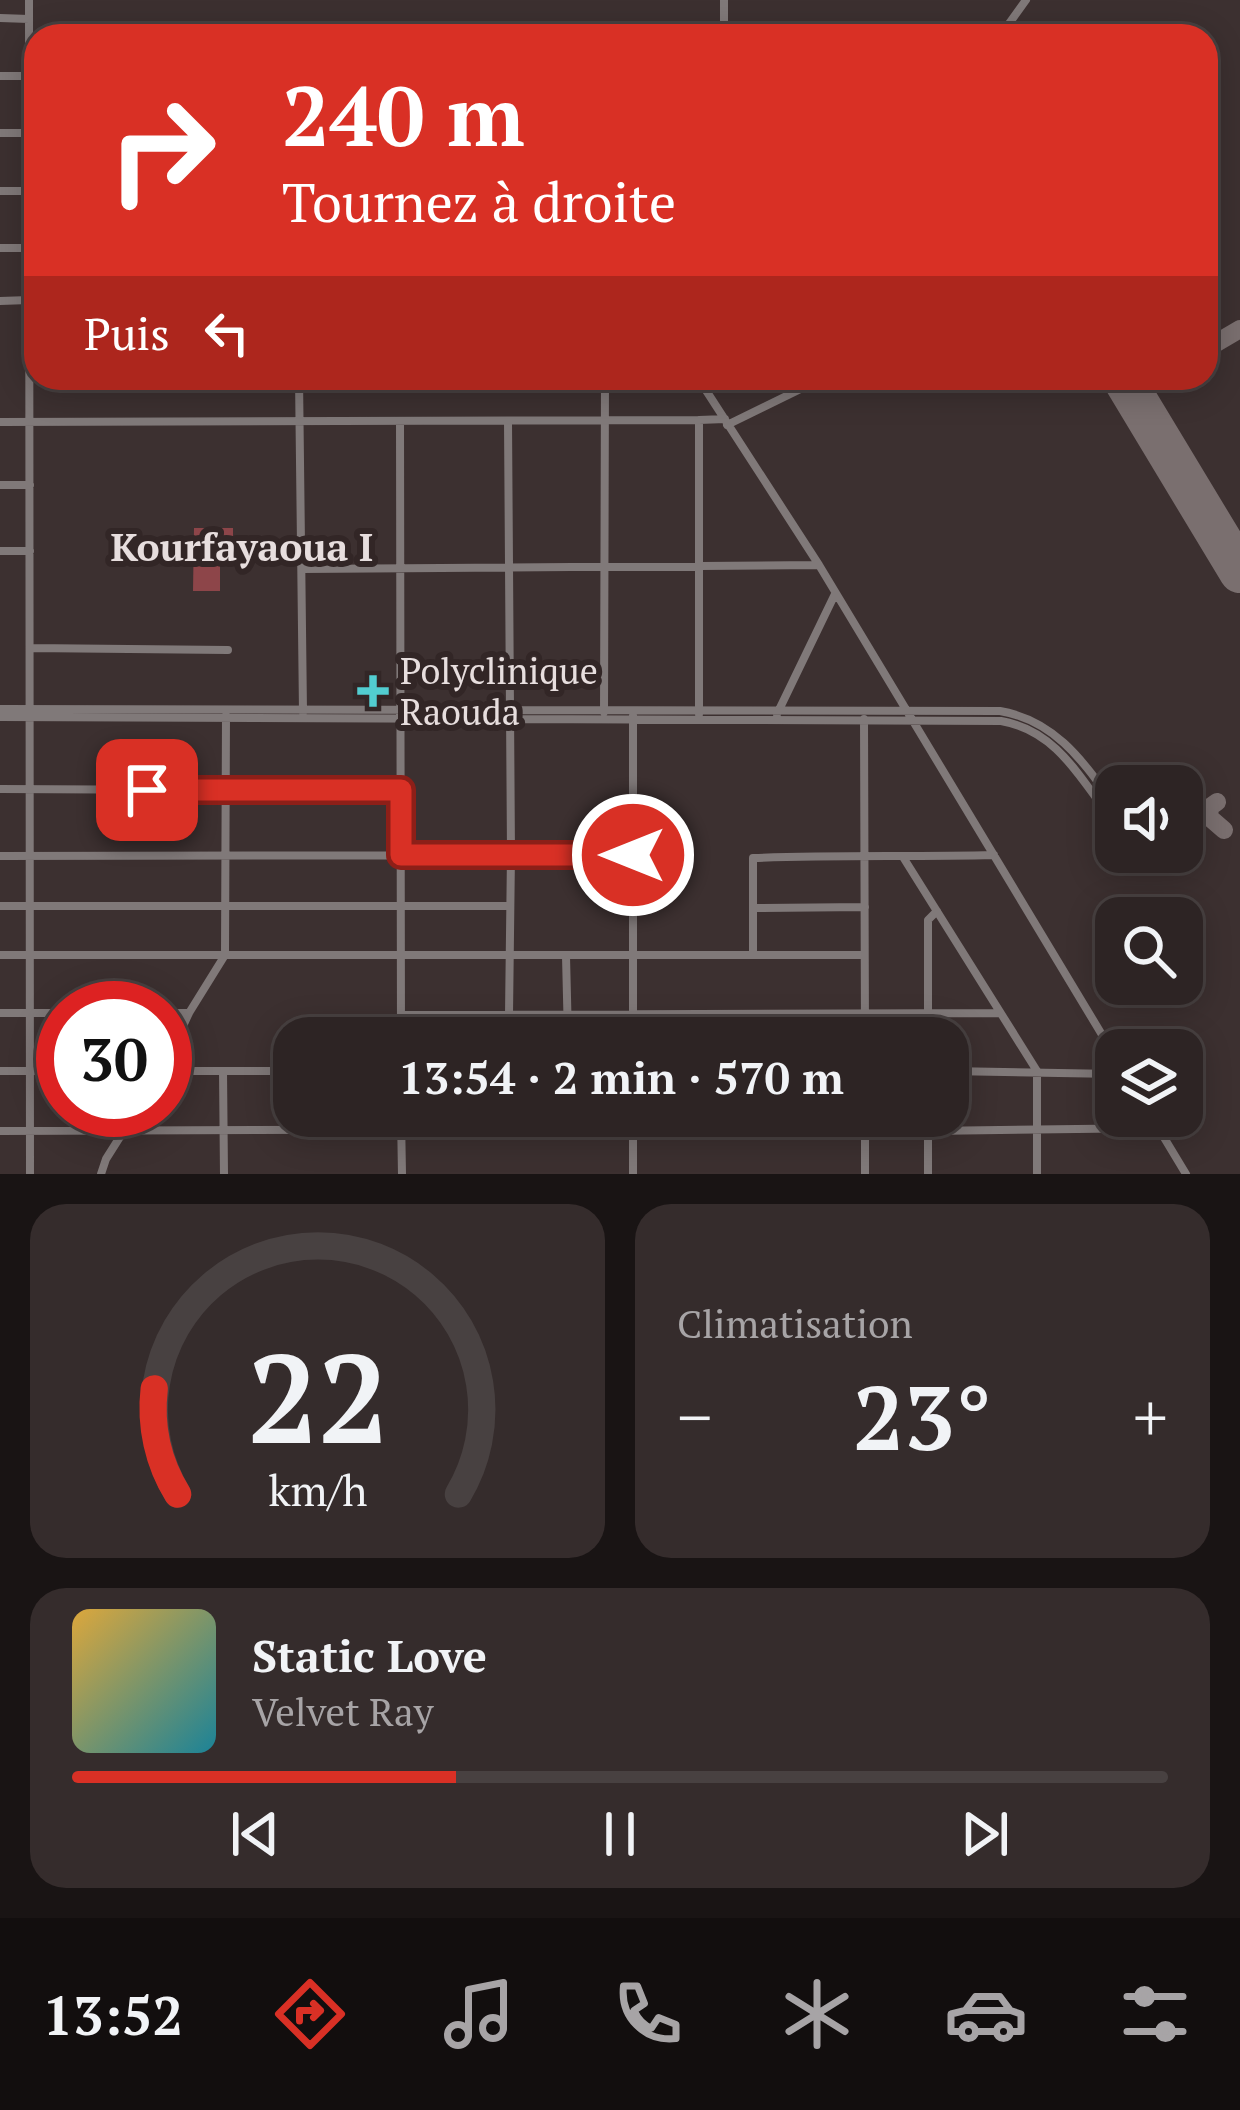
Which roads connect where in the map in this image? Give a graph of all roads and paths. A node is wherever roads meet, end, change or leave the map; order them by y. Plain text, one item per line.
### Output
1 (29, 0) edge
2 (0, 18) edge
3 (29, 19) junction
4 (29, 24) edge
5 (30, 390) edge
6 (299, 390) edge
7 (605, 390) edge
8 (706, 390) edge
9 (797, 390) edge
10 (699, 420) junction
11 (300, 421) junction
12 (400, 421) junction
13 (508, 421) junction
14 (605, 421) junction
15 (0, 422) edge
16 (30, 422) junction
17 (726, 422) junction
18 (0, 484) edge
19 (30, 485) junction
20 (0, 551) edge
21 (30, 551) junction
22 (819, 565) junction
23 (510, 566) junction
24 (604, 566) junction
25 (698, 566) junction
26 (400, 567) junction
27 (302, 569) junction
28 (835, 594) junction
29 (30, 648) junction
30 (228, 650) dead end
31 (0, 713) edge
32 (30, 713) junction
33 (226, 714) junction
34 (303, 714) junction
35 (400, 714) junction
36 (510, 715) junction
37 (604, 715) junction
38 (633, 716) junction
39 (776, 716) junction
40 (864, 716) junction
41 (910, 716) junction
42 (699, 717) junction
43 (0, 789) edge
44 (30, 789) junction
45 (225, 790) junction
46 (401, 790) junction
47 (1095, 797) edge
48 (511, 854) junction
49 (865, 854) junction
50 (401, 855) junction
51 (633, 855) junction
52 (0, 856) edge
53 (224, 856) junction
54 (994, 856) junction
55 (30, 857) junction
56 (903, 857) junction
57 (401, 904) junction
58 (0, 906) edge
59 (224, 906) junction
60 (510, 906) junction
61 (30, 907) junction
62 (865, 907) junction
63 (753, 908) junction
64 (937, 911) junction
65 (0, 955) edge
66 (225, 955) junction
67 (401, 955) junction
68 (508, 955) junction
69 (566, 955) junction
70 (633, 955) junction
71 (753, 955) junction
72 (30, 956) junction
73 (865, 956) junction
74 (192, 1008) edge
75 (0, 1013) edge
76 (30, 1013) junction
77 (36, 1013) edge
78 (633, 1013) junction
79 (1000, 1013) junction
80 (508, 1014) junction
81 (567, 1014) junction
82 (865, 1014) junction
83 (928, 1014) junction
84 (401, 1015) joint
85 (567, 1017) edge
86 (633, 1017) edge
87 (1098, 1029) edge
88 (192, 1069) edge
89 (0, 1070) edge
90 (30, 1071) junction
91 (36, 1071) edge
92 (223, 1071) junction
93 (273, 1071) edge
94 (969, 1071) edge
95 (1037, 1071) junction
96 (1095, 1073) edge
97 (1095, 1129) edge
98 (0, 1130) edge
99 (192, 1130) edge
100 (224, 1130) junction
101 (273, 1130) edge
102 (1037, 1130) junction
103 (30, 1131) junction
104 (36, 1131) edge
105 (969, 1131) edge
106 (120, 1137) edge
107 (401, 1137) edge
108 (633, 1137) edge
109 (865, 1137) edge
110 (928, 1137) edge
111 (1163, 1137) edge
112 (30, 1174) edge
113 (101, 1174) edge
114 (224, 1174) edge
115 (401, 1174) edge
116 (633, 1174) edge
117 (865, 1174) edge
118 (928, 1174) edge
119 (1037, 1174) edge
120 (1186, 1174) edge

1 - 3 street
2 - 3 street
3 - 4 street
5 - 16 street
6 - 11 street
7 - 14 street
8 - 17 street
9 - 17 street
10 - 14 street
10 - 17 street
10 - 25 street
11 - 12 street
11 - 16 street
11 - 27 street
12 - 13 street
12 - 26 street
13 - 14 street
13 - 23 street
14 - 24 street
15 - 16 street
16 - 19 street
17 - 22 street
18 - 19 street
19 - 21 street
20 - 21 street
21 - 29 street
22 - 25 street
22 - 28 street
23 - 24 street
23 - 26 street
23 - 36 street
24 - 25 street
24 - 37 street
25 - 42 street
26 - 27 street
26 - 35 street
27 - 34 street
28 - 39 street
28 - 41 street
29 - 30 street
29 - 32 street
31 - 32 street
32 - 33 street
32 - 44 street
33 - 34 street
33 - 45 street
34 - 35 street
35 - 36 street
35 - 46 street
36 - 37 street
36 - 48 street
37 - 38 street
38 - 42 street
38 - 51 street
39 - 40 street
39 - 42 street
40 - 41 street
40 - 49 street
41 - 47 street
41 - 54 street
43 - 44 street
44 - 45 street
44 - 55 street
45 - 46 street
45 - 53 street
46 - 50 street
48 - 50 street
48 - 51 street
48 - 60 street
49 - 56 street
49 - 62 street
49 - 63 street
50 - 53 street
50 - 57 street
51 - 70 street
52 - 55 street
53 - 55 street
53 - 59 street
54 - 56 street
54 - 87 street
55 - 61 street
56 - 64 street
57 - 59 street
57 - 60 street
57 - 67 street
58 - 61 street
59 - 61 street
59 - 66 street
60 - 68 street
61 - 72 street
62 - 63 street
62 - 73 street
63 - 71 street
64 - 79 street
64 - 83 street
65 - 72 street
66 - 67 street
66 - 72 street
66 - 74 street
67 - 68 street
67 - 84 street
68 - 69 street
68 - 80 street
69 - 70 street
69 - 81 street
70 - 71 street
70 - 78 street
71 - 73 street
72 - 76 street
73 - 82 street
75 - 76 street
76 - 77 street
76 - 90 street
78 - 81 street
78 - 82 street
78 - 86 street
79 - 83 street
79 - 95 street
80 - 81 street
80 - 84 street
81 - 85 street
82 - 83 street
88 - 92 street
89 - 90 street
90 - 91 street
90 - 103 street
92 - 93 street
92 - 100 street
94 - 95 street
95 - 96 street
95 - 102 street
97 - 102 street
98 - 103 street
99 - 100 street
100 - 101 street
100 - 114 street
102 - 105 street
102 - 119 street
103 - 104 street
103 - 112 street
106 - 113 street
107 - 115 street
108 - 116 street
109 - 117 street
110 - 118 street
111 - 120 street

